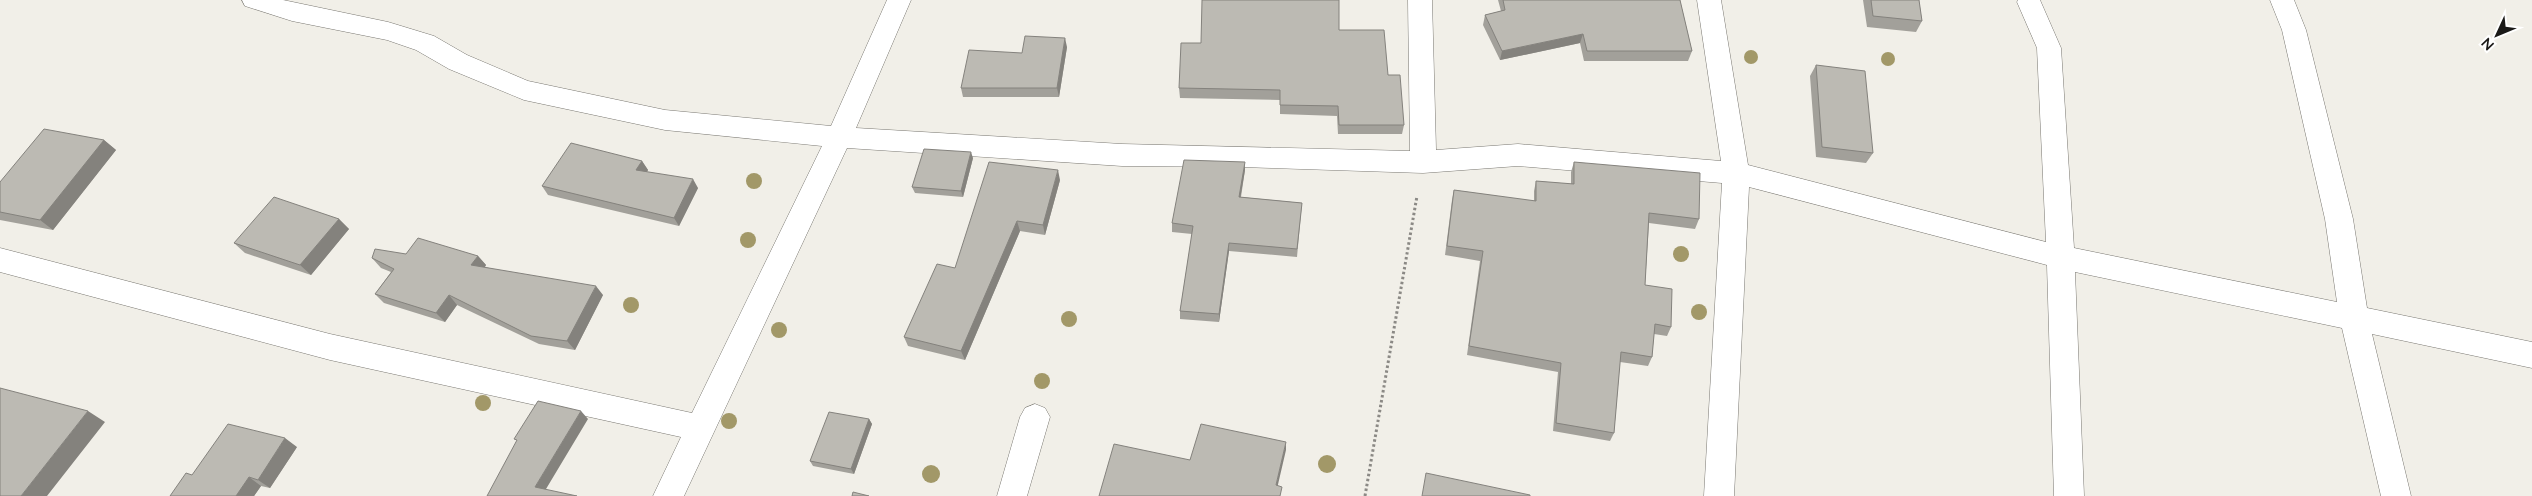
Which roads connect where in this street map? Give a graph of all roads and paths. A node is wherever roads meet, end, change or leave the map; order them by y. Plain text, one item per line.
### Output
1 (254, 0) edge
2 (899, 0) edge
3 (1420, 0) edge
4 (1709, 0) edge
5 (2282, 0) edge
6 (2029, 2) dead end
7 (839, 137) junction
8 (1423, 162) junction
9 (1736, 173) junction
10 (2061, 257) junction
11 (0, 260) edge
12 (2354, 319) junction
13 (2532, 355) edge
14 (1036, 416) dead end
15 (700, 428) junction
16 (668, 496) edge
17 (1012, 496) edge
18 (1365, 496) edge
19 (1719, 496) edge
20 (2069, 496) edge
21 (2396, 496) edge

1 - 7 street
2 - 7 street
3 - 8 street
4 - 9 street
5 - 12 street
6 - 10 street
7 - 8 street
7 - 15 street
8 - 9 street
8 - 18 path
9 - 10 street
9 - 19 street
10 - 12 street
10 - 20 street
11 - 15 street
12 - 13 street
12 - 21 street
14 - 17 street
15 - 16 street

